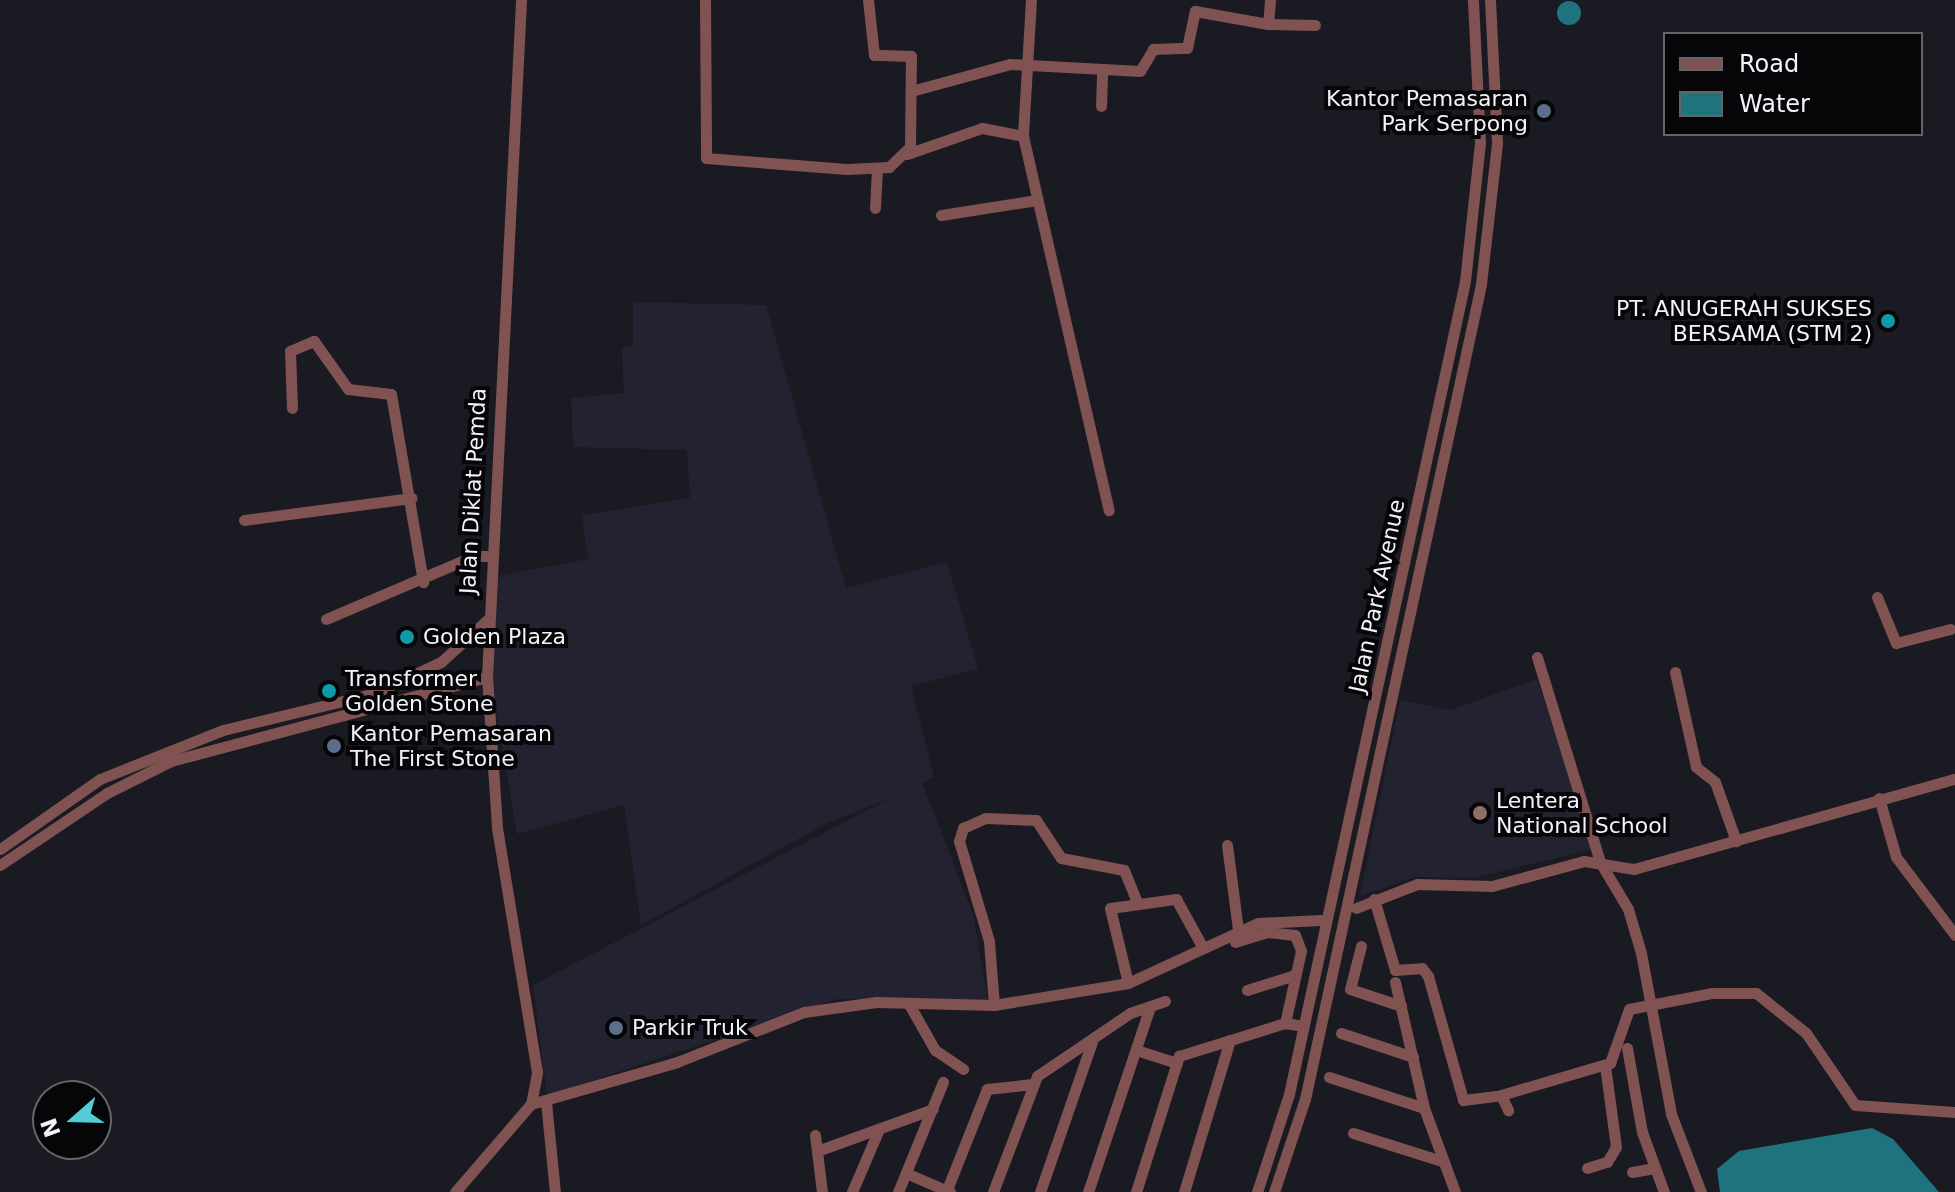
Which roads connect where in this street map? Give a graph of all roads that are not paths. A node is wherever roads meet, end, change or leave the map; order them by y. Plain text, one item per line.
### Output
1 (521, 0) edge
2 (705, 0) edge
3 (868, 0) edge
4 (1031, 0) edge
5 (1270, 0) edge
6 (1473, 0) edge
7 (1490, 0) edge
8 (1491, 14) junction
9 (1474, 15) junction
10 (1268, 24) junction
11 (1315, 25) dead end
12 (1030, 67) junction
13 (1102, 73) junction
14 (915, 90) junction
15 (1101, 106) dead end
16 (1023, 136) junction
17 (907, 154) junction
18 (1480, 165) junction
19 (1496, 166) junction
20 (877, 168) junction
21 (1496, 182) junction
22 (1479, 183) junction
23 (1037, 200) junction
24 (875, 208) dead end
25 (941, 215) dead end
26 (292, 408) dead end
27 (412, 498) junction
28 (1109, 510) dead end
29 (244, 520) dead end
30 (490, 556) junction
31 (423, 582) junction
32 (1877, 597) dead end
33 (326, 619) dead end
34 (487, 620) junction
35 (1953, 631) edge
36 (1537, 657) dead end
37 (1675, 672) dead end
38 (487, 677) junction
39 (1955, 779) edge
40 (1879, 798) junction
41 (1736, 841) junction
42 (1227, 845) dead end
43 (0, 849) edge
44 (1600, 862) junction
45 (0, 865) edge
46 (1374, 899) junction
47 (1137, 902) junction
48 (1356, 908) dead end
49 (1321, 920) dead end
50 (1955, 935) edge
51 (1236, 936) junction
52 (1361, 946) dead end
53 (1203, 948) junction
54 (1295, 975) junction
55 (1395, 982) dead end
56 (1128, 983) junction
57 (1247, 990) dead end
58 (1165, 1001) dead end
59 (1653, 1001) junction
60 (994, 1005) junction
61 (910, 1006) junction
62 (1401, 1006) junction
63 (1150, 1007) junction
64 (1285, 1023) junction
65 (1304, 1026) junction
66 (1341, 1033) dead end
67 (1230, 1040) junction
68 (1092, 1042) junction
69 (1627, 1048) dead end
70 (1136, 1050) junction
71 (1413, 1057) junction
72 (1177, 1063) junction
73 (1605, 1066) junction
74 (963, 1069) dead end
75 (1329, 1077) dead end
76 (943, 1082) dead end
77 (1033, 1084) junction
78 (1289, 1094) junction
79 (1501, 1095) junction
80 (1305, 1099) junction
81 (546, 1102) junction
82 (531, 1104) junction
83 (1424, 1108) junction
84 (933, 1109) junction
85 (1508, 1110) dead end
86 (1955, 1112) edge
87 (879, 1129) junction
88 (1353, 1133) dead end
89 (815, 1135) dead end
90 (817, 1151) junction
91 (1442, 1161) junction
92 (1587, 1168) dead end
93 (1655, 1168) junction
94 (1632, 1172) dead end
95 (906, 1173) junction
96 (455, 1192) edge
97 (555, 1192) edge
98 (822, 1192) edge
99 (852, 1192) edge
100 (898, 1192) edge
101 (948, 1192) edge
102 (993, 1192) edge
103 (1040, 1192) edge
104 (1088, 1192) edge
105 (1136, 1192) edge
106 (1184, 1192) edge
107 (1257, 1192) edge
108 (1274, 1192) edge
109 (1455, 1192) edge
110 (1664, 1192) edge
111 (1701, 1192) edge

1 - 30 street, Jalan Diklat Pemda
2 - 20 street
3 - 14 street
4 - 12 street
5 - 10 street
6 - 9 street, Jalan Park Avenue
7 - 8 street, Jalan Park Avenue
8 - 9 street
8 - 19 street, Jalan Park Avenue
9 - 18 street, Jalan Park Avenue
10 - 11 street
10 - 13 street
12 - 13 street
12 - 14 street
12 - 16 street
13 - 15 street
14 - 17 street
16 - 17 street
16 - 23 street
17 - 20 street
18 - 19 street
18 - 22 street, Jalan Park Avenue
19 - 21 street, Jalan Park Avenue
20 - 24 street
21 - 22 street
21 - 80 street, Jalan Park Avenue
22 - 65 street, Jalan Park Avenue
23 - 25 street
23 - 28 street
26 - 27 street
27 - 29 street
27 - 31 street
30 - 31 street
30 - 34 street, Jalan Diklat Pemda
31 - 33 street
32 - 35 street
34 - 38 street, Jalan Diklat Pemda
34 - 43 street
36 - 44 street
37 - 41 street
38 - 45 street
38 - 82 street, Jalan Diklat Pemda
39 - 40 street
40 - 41 street
40 - 50 street
41 - 44 street
42 - 51 street
44 - 46 street
44 - 59 street
46 - 48 street
46 - 79 street
47 - 53 street
47 - 56 street
47 - 60 street
49 - 51 street
51 - 53 street
51 - 54 street
52 - 62 street
53 - 56 street
54 - 57 street
54 - 64 street
55 - 62 street
56 - 60 street
58 - 63 street
59 - 73 street
59 - 86 street
59 - 111 street
60 - 61 street
61 - 74 street
61 - 81 street
62 - 71 street
63 - 68 street
63 - 70 street
64 - 65 street
64 - 67 street
65 - 78 street, Jalan Park Avenue
66 - 71 street
67 - 72 street
67 - 106 street
68 - 77 street
68 - 103 street
69 - 93 street
70 - 72 street
70 - 104 street
71 - 83 street
72 - 105 street
73 - 79 street
73 - 92 street
75 - 83 street
76 - 84 street
77 - 101 street
77 - 102 street
78 - 80 street
78 - 107 street, Jalan Park Avenue
79 - 85 street
80 - 108 street, Jalan Park Avenue
81 - 82 street
81 - 97 street
82 - 96 street
83 - 91 street
84 - 87 street
84 - 95 street
87 - 90 street
87 - 99 street
88 - 91 street
89 - 90 street
90 - 98 street
91 - 109 street
93 - 94 street
93 - 110 street
95 - 100 street
95 - 101 street

